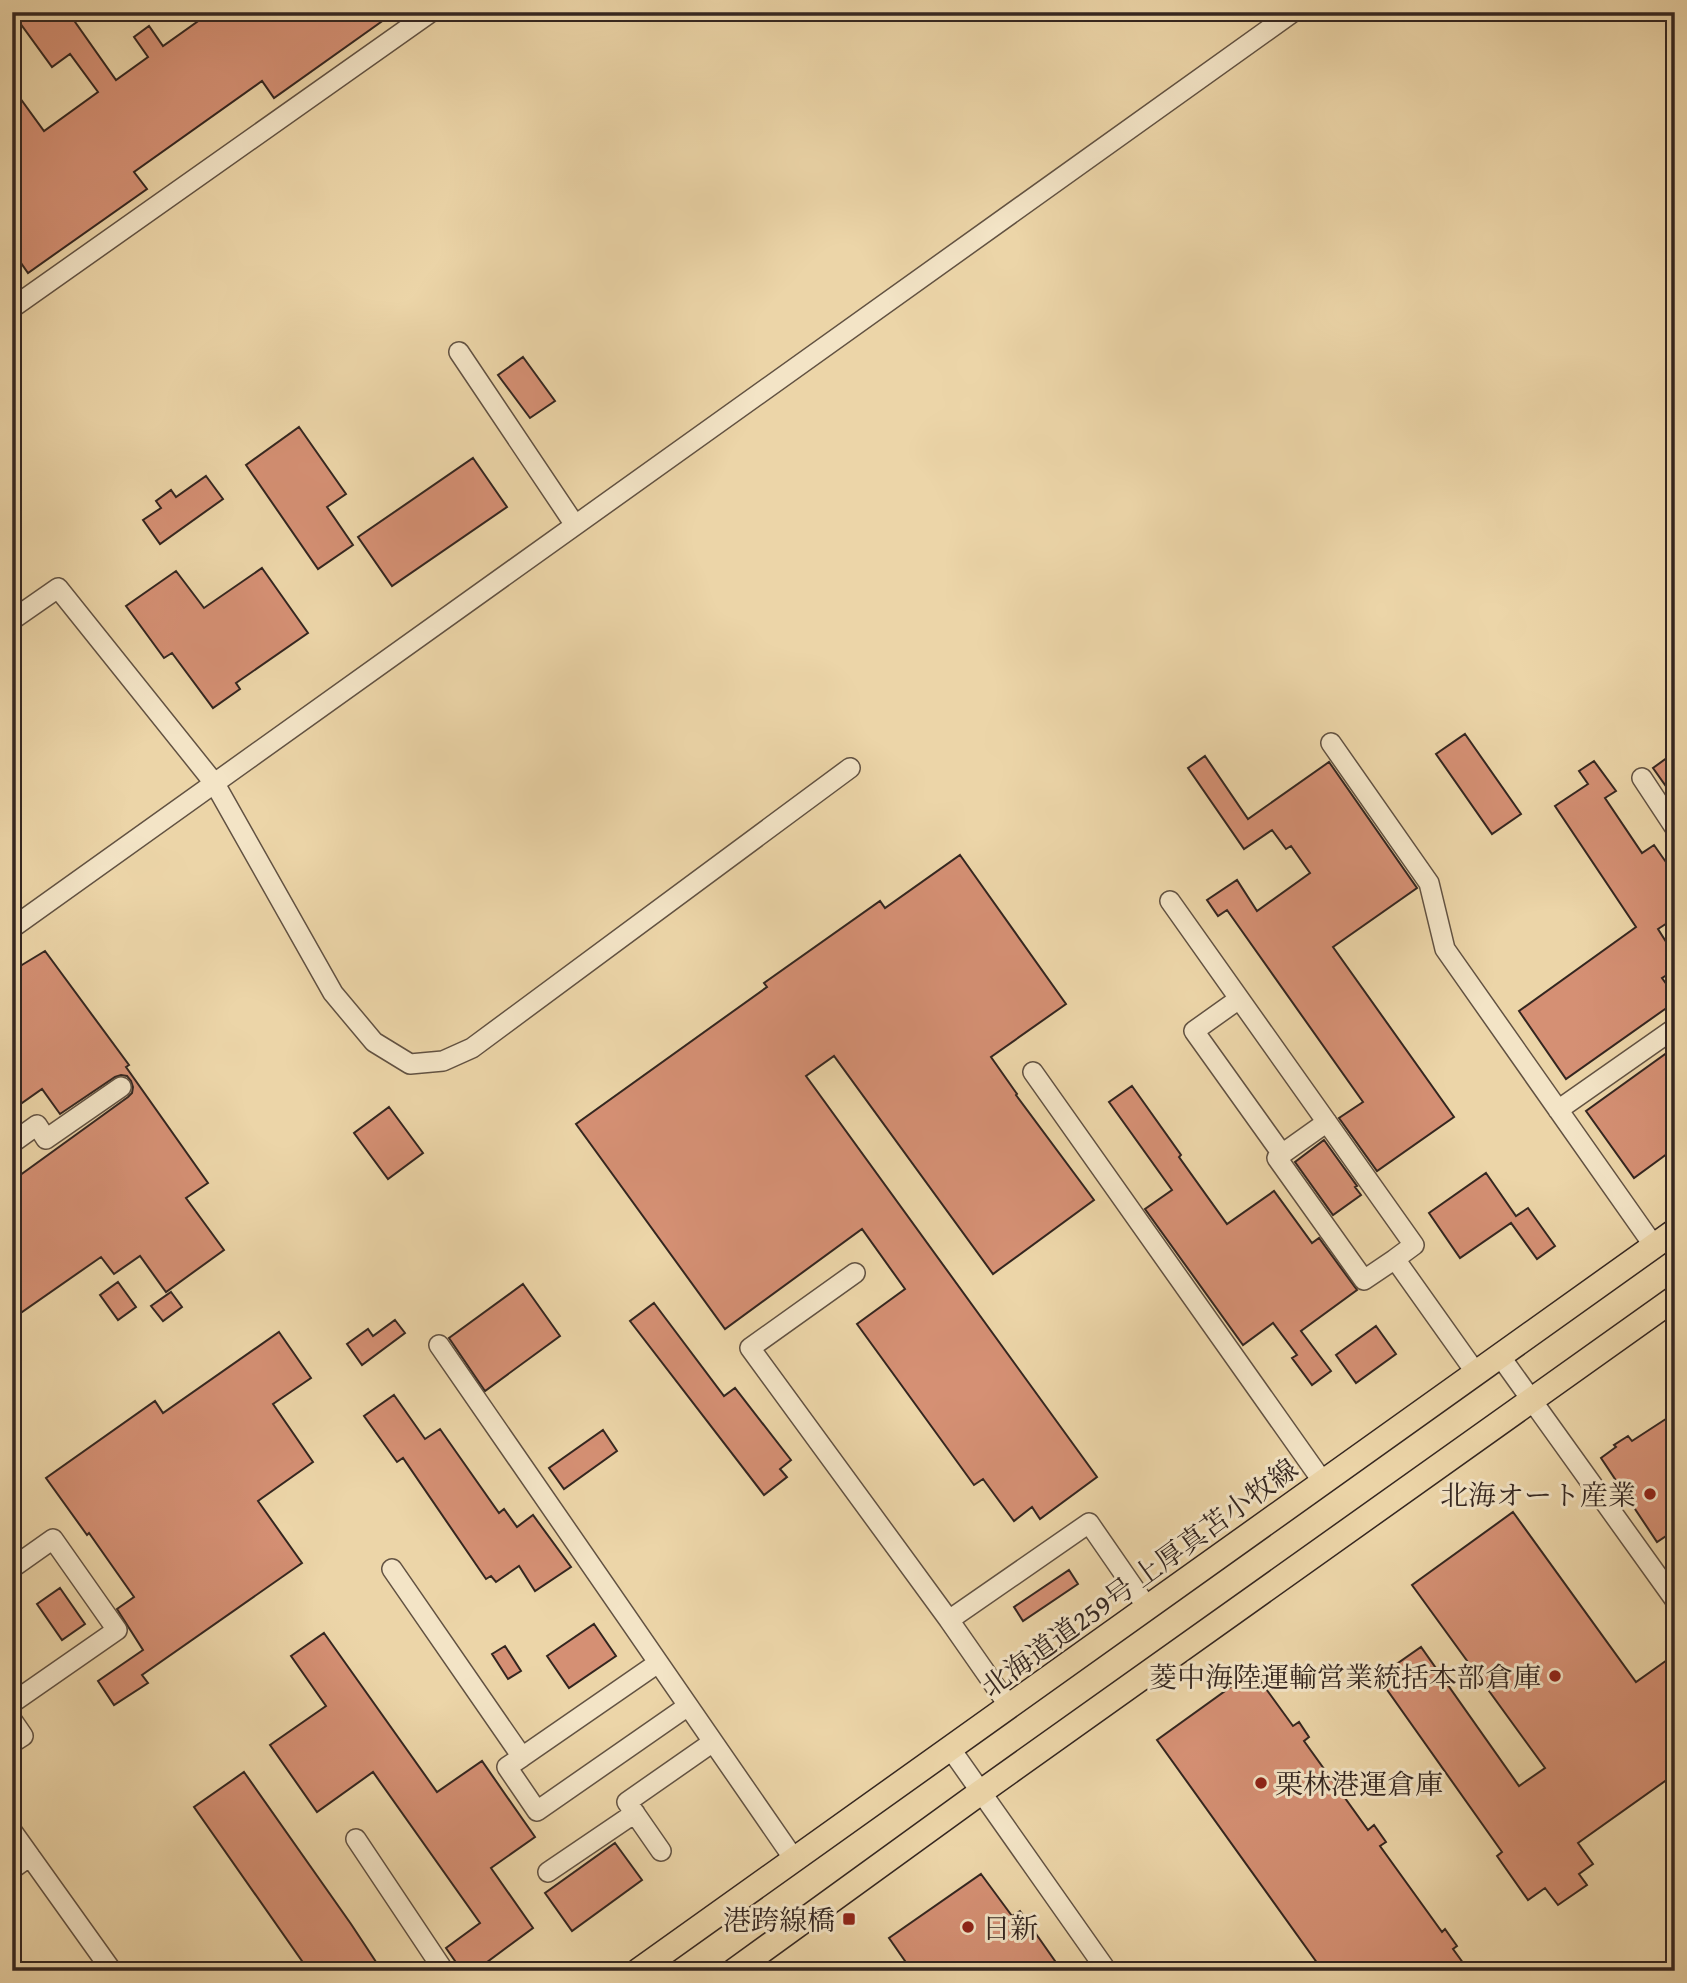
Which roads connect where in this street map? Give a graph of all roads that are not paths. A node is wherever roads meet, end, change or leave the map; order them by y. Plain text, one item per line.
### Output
1 (430, 12) edge
2 (1293, 12) edge
3 (12, 308) edge
4 (459, 352) dead end
5 (575, 525) junction
6 (12, 620) edge
7 (1331, 743) dead end
8 (850, 768) dead end
9 (1642, 778) dead end
10 (215, 784) junction
11 (1675, 828) edge
12 (1170, 901) dead end
13 (12, 928) edge
14 (1239, 999) junction
15 (1675, 1028) edge
16 (1032, 1072) dead end
17 (121, 1087) dead end
18 (1558, 1110) junction
19 (1327, 1122) junction
20 (12, 1143) edge
21 (1282, 1154) junction
22 (1675, 1231) edge
23 (1654, 1246) junction
24 (1395, 1259) junction
25 (855, 1273) dead end
26 (1675, 1298) edge
27 (439, 1345) dead end
28 (1500, 1356) junction
29 (1476, 1373) junction
30 (1530, 1400) junction
31 (1323, 1482) junction
32 (12, 1568) edge
33 (392, 1569) dead end
34 (1675, 1600) edge
35 (1147, 1607) junction
36 (949, 1620) junction
37 (658, 1663) junction
38 (12, 1703) edge
39 (688, 1706) junction
40 (1009, 1706) junction
41 (12, 1720) edge
42 (713, 1742) junction
43 (12, 1743) edge
44 (950, 1748) junction
45 (522, 1757) junction
46 (981, 1792) junction
47 (635, 1813) junction
48 (12, 1831) edge
49 (356, 1839) dead end
50 (660, 1850) dead end
51 (30, 1856) junction
52 (794, 1859) junction
53 (12, 1869) edge
54 (548, 1872) dead end
55 (112, 1971) edge
56 (444, 1971) edge
57 (638, 1971) edge
58 (734, 1971) edge
59 (1107, 1971) edge

1 - 3 street
2 - 5 street
4 - 5 street
5 - 10 street
6 - 10 street
7 - 18 street
8 - 10 street
9 - 11 street
10 - 13 street
12 - 14 street
14 - 19 street
14 - 21 street
15 - 18 street
16 - 31 street
17 - 20 street
18 - 23 street
19 - 21 street
19 - 24 street
21 - 24 street
22 - 23 main road, 北海道道259号 上厚真苫小牧線
23 - 28 main road, 北海道道259号 上厚真苫小牧線
24 - 29 street
25 - 36 street
26 - 30 main road
27 - 37 street
28 - 29 main road, 北海道道259号 上厚真苫小牧線
28 - 30 street
29 - 31 main road, 北海道道259号 上厚真苫小牧線
30 - 34 street
30 - 46 main road
31 - 35 main road, 北海道道259号 上厚真苫小牧線
32 - 38 street
33 - 45 street
35 - 36 street
35 - 40 main road, 北海道道259号 上厚真苫小牧線
36 - 40 street
37 - 39 street
37 - 45 street
39 - 42 street
39 - 45 street
40 - 44 main road, 北海道道259号 上厚真苫小牧線
41 - 43 street
42 - 47 street
42 - 52 street
44 - 46 street
44 - 52 main road, 北海道道259号 上厚真苫小牧線
46 - 58 main road
46 - 59 street
47 - 50 street
47 - 54 street
48 - 51 street
49 - 56 street
51 - 53 street
51 - 55 street
52 - 57 main road, 北海道道259号 上厚真苫小牧線

